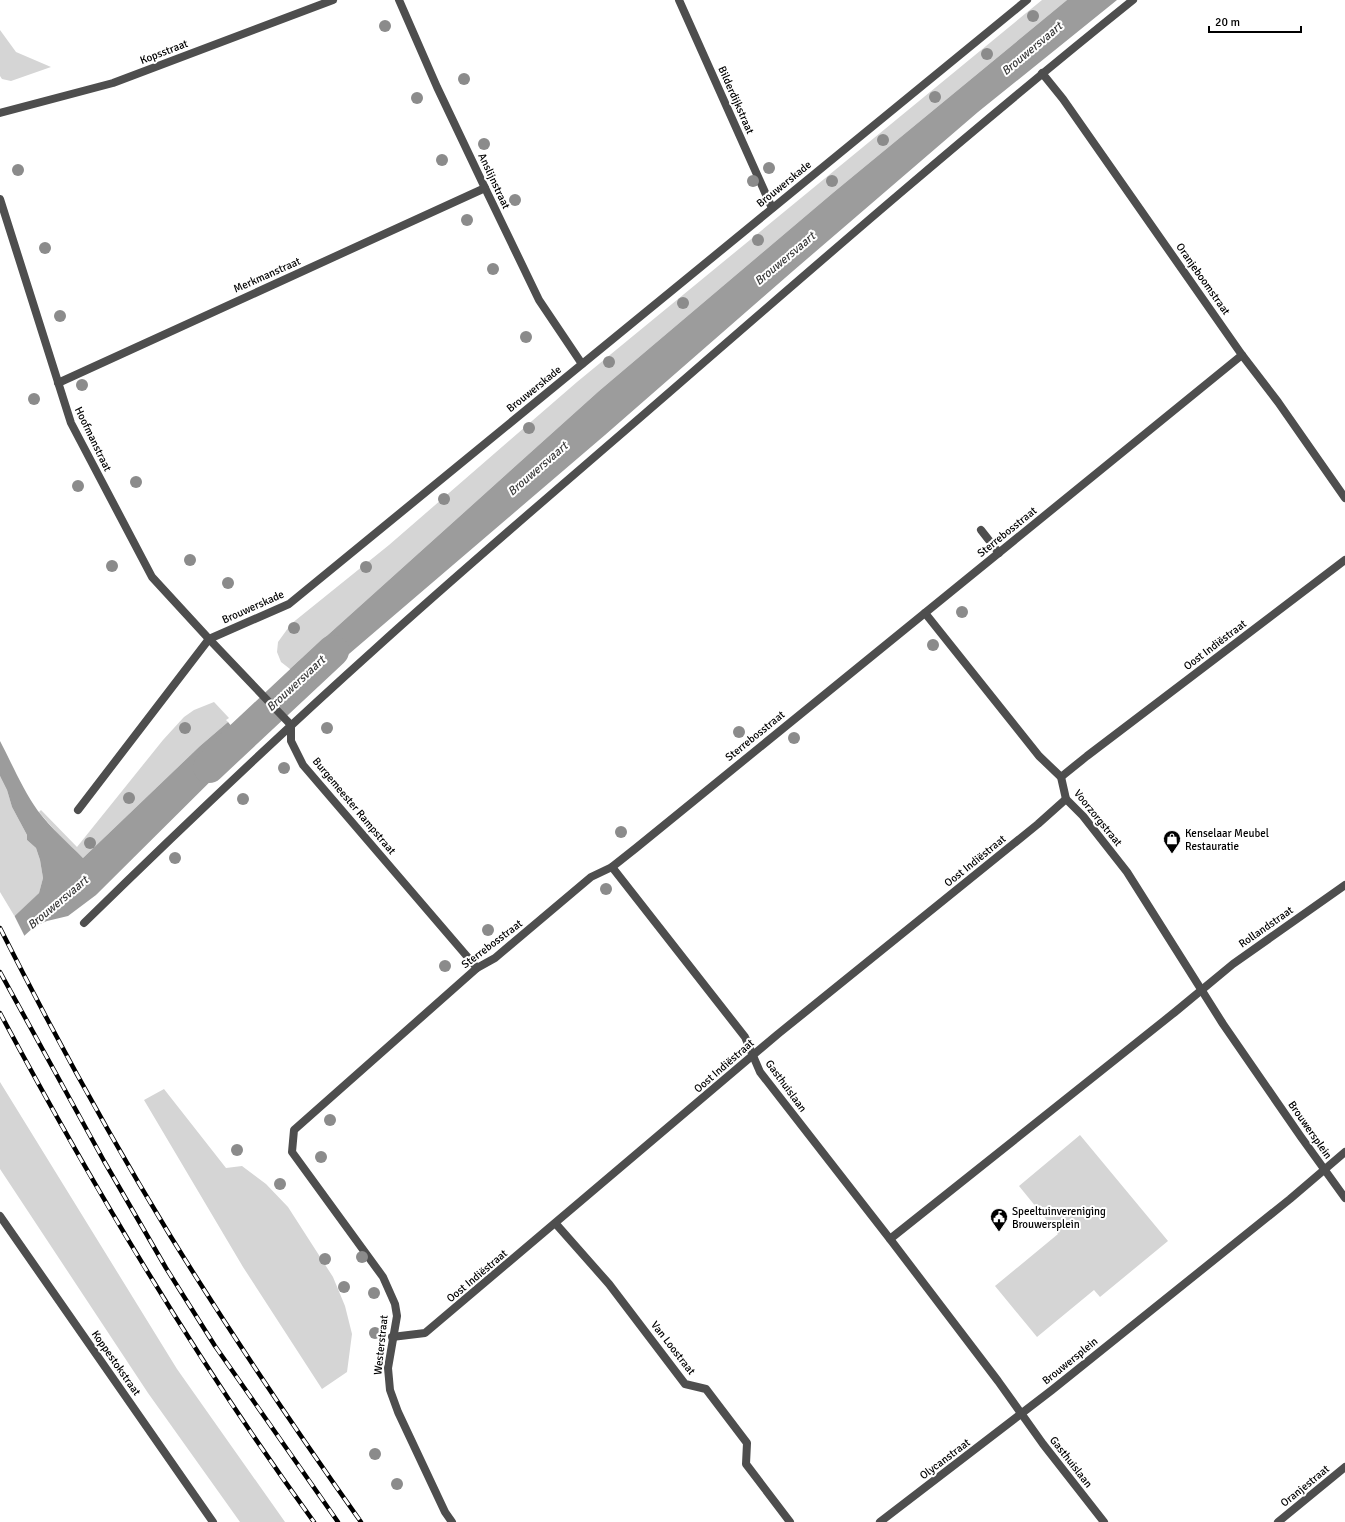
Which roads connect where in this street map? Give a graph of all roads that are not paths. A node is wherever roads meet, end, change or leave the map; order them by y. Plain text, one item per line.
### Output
1 (333, 0) edge
2 (400, 0) edge
3 (679, 0) edge
4 (1028, 0) edge
5 (1133, 0) edge
6 (1042, 73) junction
7 (0, 113) edge
8 (485, 188) junction
9 (0, 199) edge
10 (772, 208) junction
11 (1242, 355) junction
12 (582, 364) junction
13 (58, 383) junction
14 (1345, 498) edge
15 (981, 530) dead end
16 (1000, 553) junction
17 (1345, 560) edge
18 (926, 613) junction
19 (209, 639) junction
20 (292, 725) junction
21 (1061, 777) junction
22 (1066, 799) junction
23 (78, 810) dead end
24 (612, 866) junction
25 (1345, 885) edge
26 (84, 924) dead end
27 (477, 968) junction
28 (1202, 989) junction
29 (753, 1056) junction
30 (293, 1140) joint
31 (1345, 1152) edge
32 (1325, 1170) junction
33 (1345, 1198) edge
34 (0, 1216) edge
35 (556, 1224) junction
36 (890, 1239) junction
37 (392, 1337) junction
38 (1022, 1413) junction
39 (1345, 1468) edge
40 (213, 1522) edge
41 (452, 1522) edge
42 (790, 1522) edge
43 (880, 1522) edge
44 (1104, 1522) edge
45 (1278, 1522) edge

1 - 7 street, Kopsstraat
2 - 8 street, Anslijnstraat
3 - 10 street, Bilderdijkstraat
4 - 10 street, Brouwerskade
5 - 6 street
6 - 11 street, Oranjeboomstraat
6 - 20 street
8 - 12 street, Anslijnstraat
8 - 13 street, Merkmanstraat
9 - 13 street, Hoofmanstraat
10 - 12 street, Brouwerskade
11 - 14 street, Oranjeboomstraat
11 - 16 street, Sterrebosstraat
12 - 19 street, Brouwerskade
13 - 19 street, Hoofmanstraat
15 - 16 street
16 - 18 street, Sterrebosstraat
17 - 21 street, Oost Indiëstraat
18 - 21 street
18 - 24 street, Sterrebosstraat
19 - 20 street
19 - 23 street, Brouwerskade
20 - 26 street
20 - 27 street, Burgemeester Rampstraat
21 - 22 street, Voorzorgstraat
22 - 28 street, Voorzorgstraat
22 - 29 street, Oost Indiëstraat
24 - 27 street, Sterrebosstraat
24 - 29 street, Gasthuislaan
25 - 28 street, Rollandstraat
27 - 30 street, Sterrebosstraat
28 - 32 street, Brouwersplein
28 - 36 street
29 - 35 street, Oost Indiëstraat
29 - 36 street, Gasthuislaan
30 - 37 street, Westerstraat
31 - 32 street
32 - 33 street
32 - 38 street, Brouwersplein
34 - 40 street, Koppestokstraat
35 - 37 street, Oost Indiëstraat
35 - 42 street, Van Loostraat
36 - 38 street
37 - 41 street, Westerstraat
38 - 43 street, Olycanstraat
38 - 44 street, Gasthuislaan
39 - 45 street, Oranjestraat

